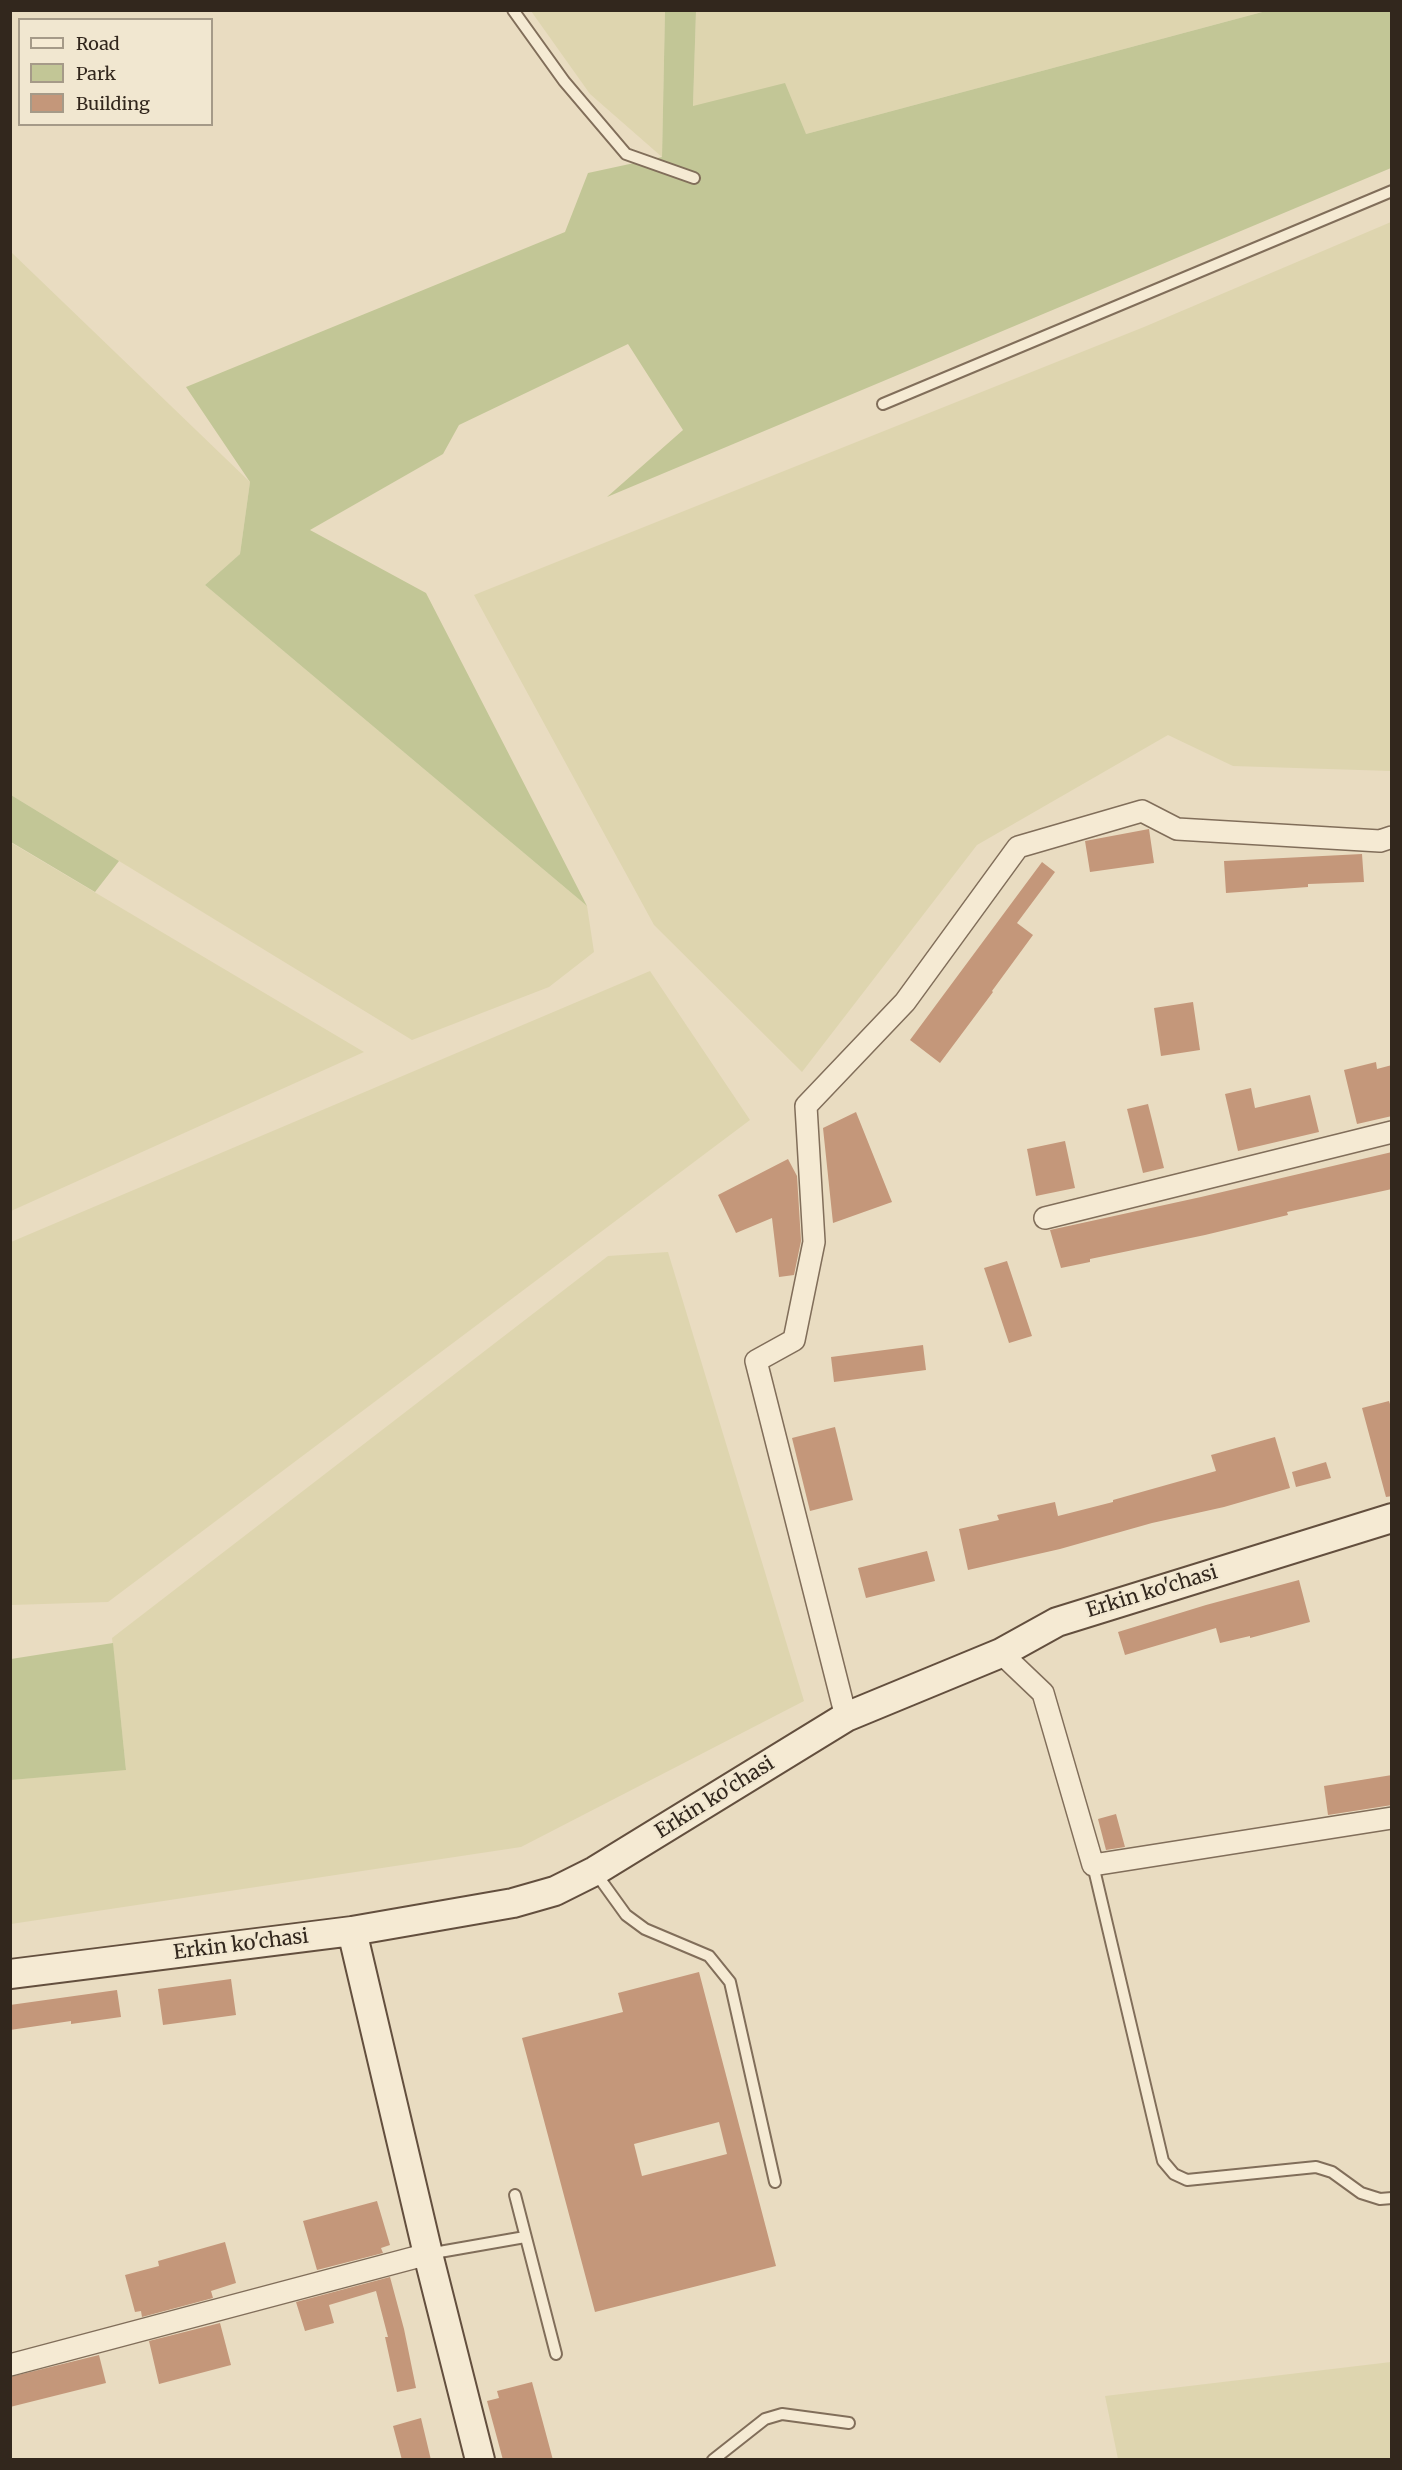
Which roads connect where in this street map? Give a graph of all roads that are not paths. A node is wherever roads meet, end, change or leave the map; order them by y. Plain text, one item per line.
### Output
1 (513, 10) edge
2 (694, 178) dead end
3 (1392, 191) edge
4 (883, 404) dead end
5 (1392, 837) edge
6 (1392, 1132) edge
7 (1045, 1218) dead end
8 (1392, 1518) edge
9 (1001, 1653) junction
10 (846, 1717) junction
11 (1392, 1818) edge
12 (1094, 1865) junction
13 (595, 1871) junction
14 (352, 1931) junction
15 (10, 1974) edge
16 (775, 2182) dead end
17 (515, 2196) dead end
18 (1392, 2198) edge
19 (525, 2237) junction
20 (428, 2254) junction
21 (556, 2354) dead end
22 (10, 2365) edge
23 (849, 2423) dead end
24 (480, 2460) edge
25 (713, 2460) edge

1 - 2 lane
3 - 4 lane
5 - 10 street
6 - 7 street
8 - 9 main road, Erkin ko'chasi
9 - 10 main road, Erkin ko'chasi
9 - 12 street
10 - 13 main road, Erkin ko'chasi
11 - 12 street
12 - 18 lane
13 - 14 main road, Erkin ko'chasi
13 - 16 lane
14 - 15 main road, Erkin ko'chasi
14 - 20 main road
17 - 19 lane
19 - 20 lane
19 - 21 lane
20 - 22 street
20 - 24 main road
23 - 25 lane

